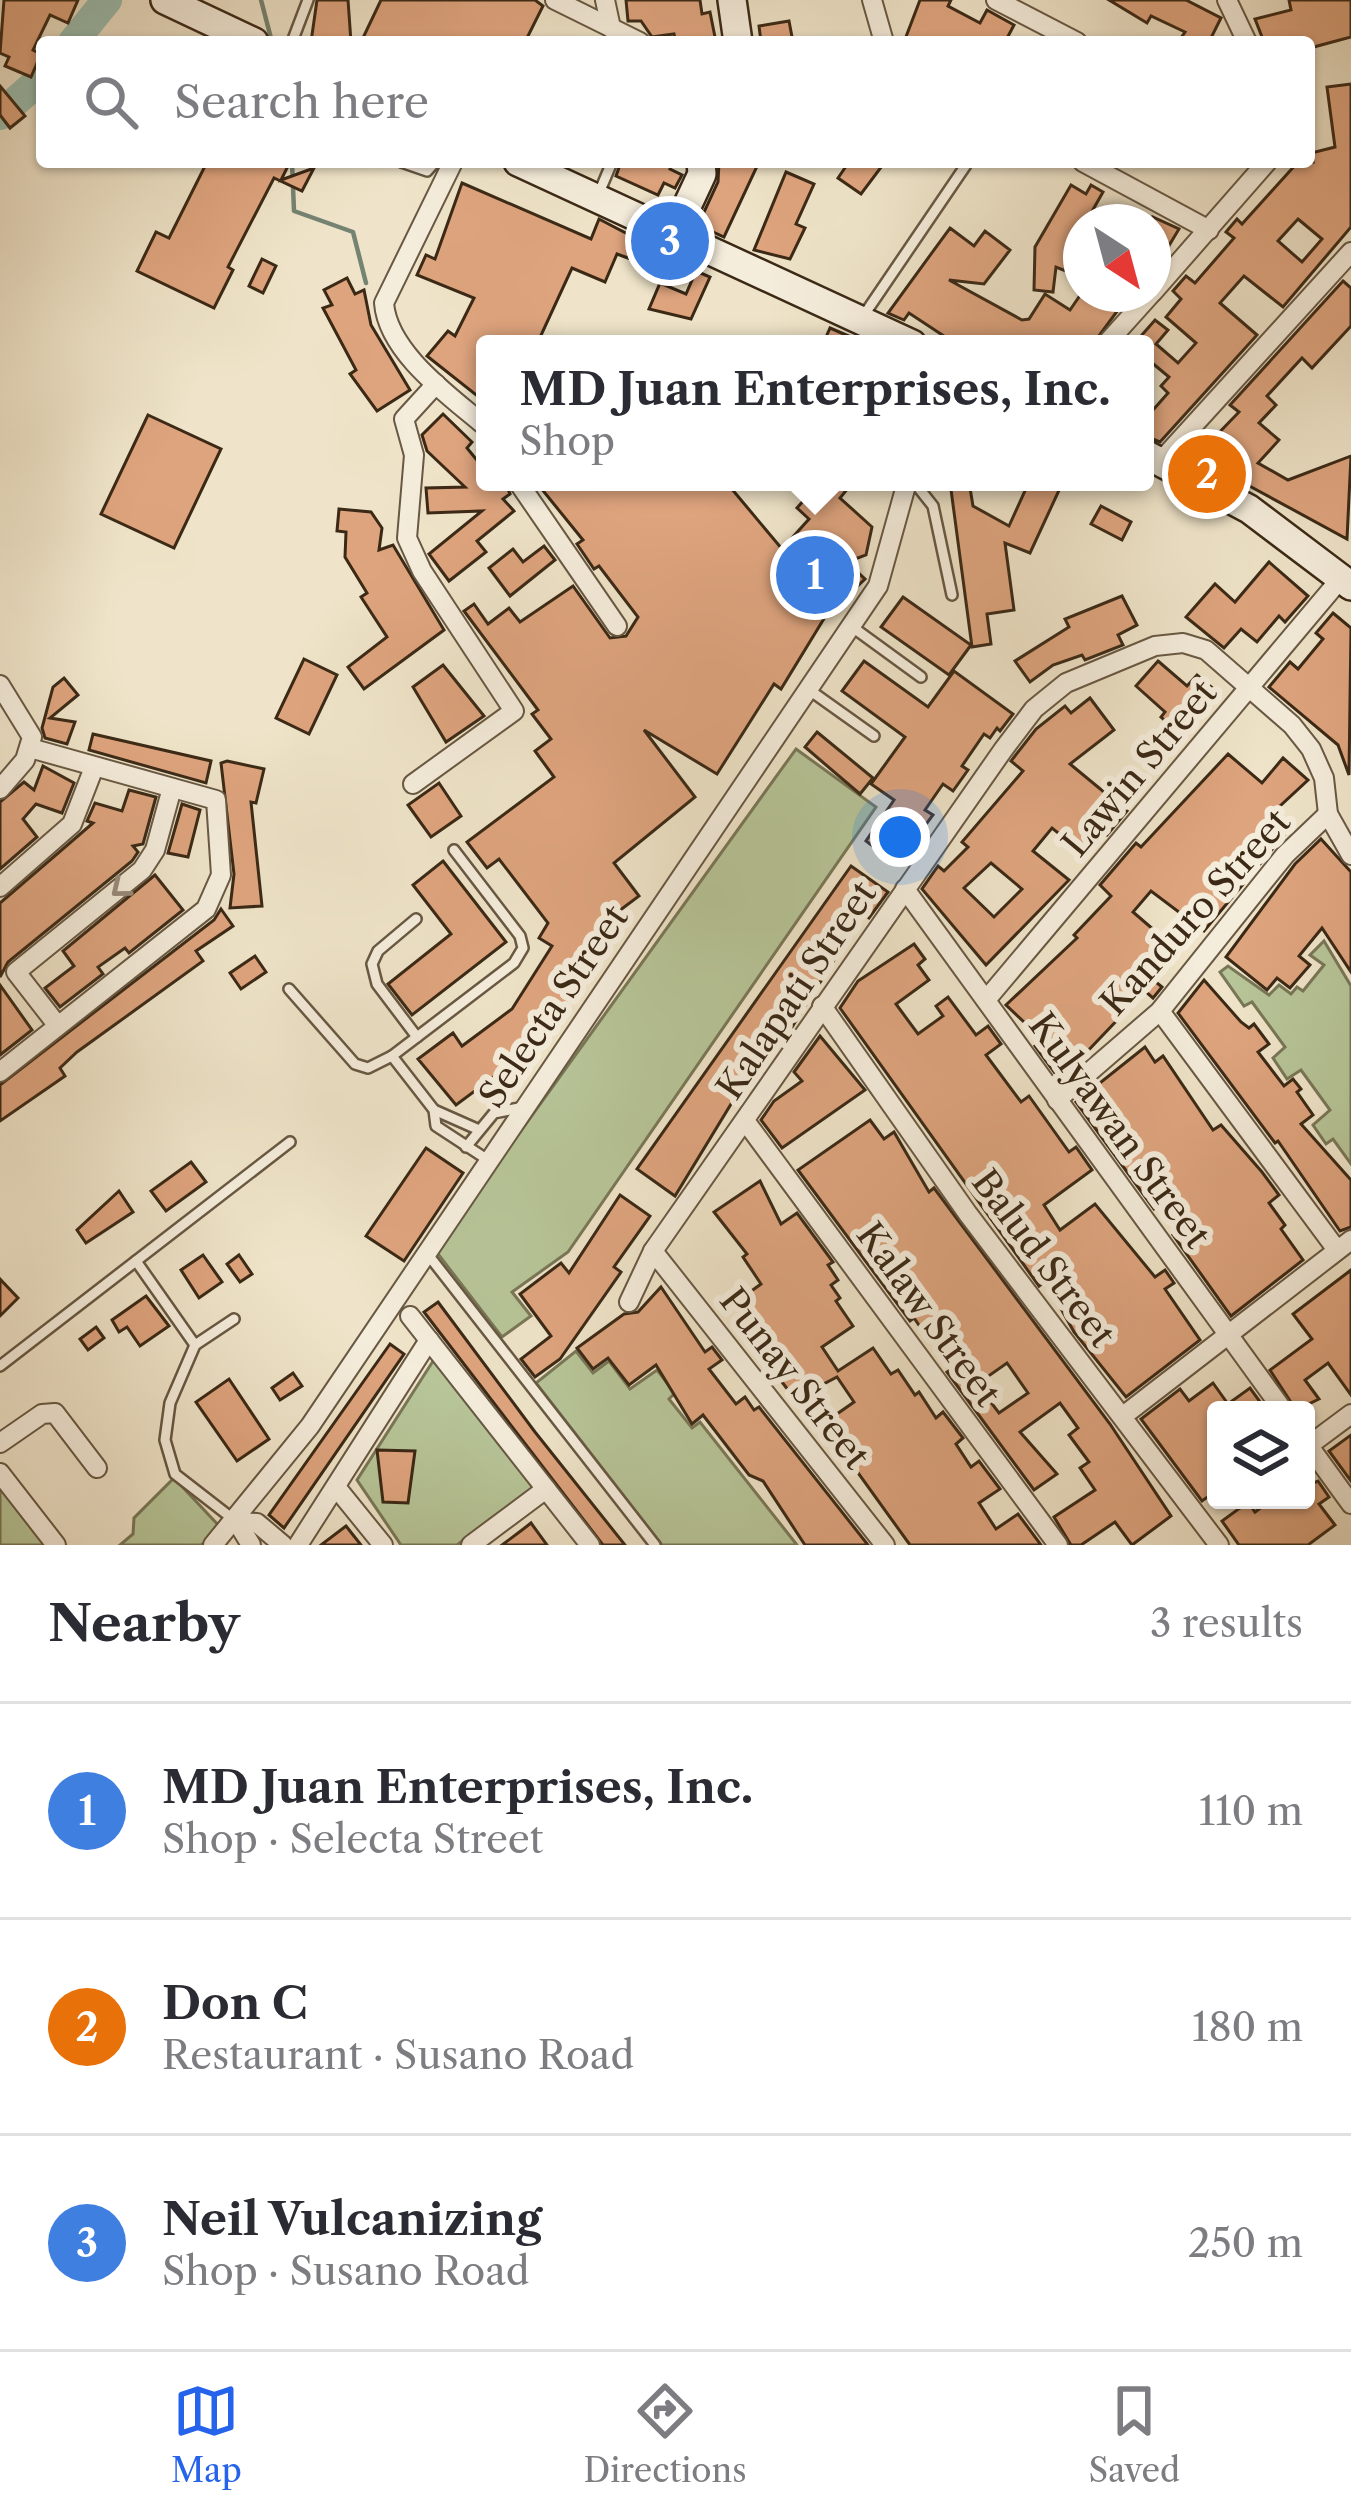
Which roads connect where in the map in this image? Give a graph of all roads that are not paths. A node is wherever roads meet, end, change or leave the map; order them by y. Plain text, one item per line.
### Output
1 (165, 0) edge
2 (308, 0) edge
3 (555, 0) edge
4 (605, 0) edge
5 (732, 0) edge
6 (872, 0) edge
7 (996, 0) edge
8 (1229, 0) edge
9 (611, 28) junction
10 (241, 36) edge
11 (294, 36) edge
12 (628, 36) edge
13 (737, 36) edge
14 (882, 36) edge
15 (1065, 36) edge
16 (1244, 36) edge
17 (450, 168) edge
18 (531, 168) edge
19 (610, 168) edge
20 (690, 168) edge
21 (964, 168) edge
22 (1094, 168) edge
23 (1262, 168) edge
24 (597, 198) junction
25 (1209, 230) junction
26 (667, 231) junction
27 (1351, 252) edge
28 (659, 262) dead end
29 (1171, 272) edge
30 (1135, 312) edge
31 (861, 320) junction
32 (892, 335) edge
33 (1114, 335) edge
34 (436, 384) junction
35 (476, 418) edge
36 (1154, 457) edge
37 (1154, 459) edge
38 (524, 491) edge
39 (907, 491) edge
40 (919, 491) edge
41 (1348, 579) edge
42 (952, 595) dead end
43 (617, 626) dead end
44 (850, 626) junction
45 (921, 676) dead end
46 (0, 685) edge
47 (1250, 688) junction
48 (808, 689) junction
49 (874, 736) dead end
50 (30, 748) junction
51 (93, 770) junction
52 (413, 784) dead end
53 (172, 788) junction
54 (0, 789) edge
55 (1328, 814) junction
56 (454, 850) dead end
57 (1351, 855) edge
58 (0, 887) edge
59 (905, 889) junction
60 (416, 919) dead end
61 (290, 989) dead end
62 (986, 1000) junction
63 (822, 1006) junction
64 (1160, 1011) junction
65 (58, 1025) junction
66 (417, 1037) junction
67 (392, 1056) junction
68 (0, 1072) edge
69 (1057, 1100) junction
70 (524, 1107) junction
71 (434, 1110) junction
72 (746, 1122) junction
73 (477, 1129) junction
74 (290, 1142) dead end
75 (466, 1147) junction
76 (488, 1160) junction
77 (1344, 1245) edge
78 (653, 1251) junction
79 (426, 1252) junction
80 (136, 1261) junction
81 (629, 1302) dead end
82 (410, 1316) dead end
83 (234, 1318) dead end
84 (1228, 1335) junction
85 (429, 1340) junction
86 (195, 1345) junction
87 (0, 1366) edge
88 (1276, 1401) edge
89 (1351, 1414) edge
90 (1123, 1416) junction
91 (1315, 1439) edge
92 (0, 1443) edge
93 (1315, 1455) edge
94 (97, 1468) dead end
95 (0, 1473) edge
96 (336, 1486) junction
97 (546, 1489) junction
98 (1351, 1504) edge
99 (237, 1522) junction
100 (1217, 1544) edge
101 (56, 1545) edge
102 (213, 1545) edge
103 (251, 1545) edge
104 (283, 1545) edge
105 (298, 1545) edge
106 (383, 1545) edge
107 (471, 1545) edge
108 (590, 1545) edge
109 (655, 1545) edge
110 (885, 1545) edge
111 (1058, 1545) edge

1 - 10 main road
2 - 11 lane
3 - 9 street
4 - 9 street
5 - 13 main road
6 - 14 street
7 - 15 street
8 - 16 street
9 - 12 street
17 - 34 street
18 - 24 main road
19 - 24 lane
20 - 26 main road
21 - 31 lane
22 - 25 street
23 - 25 street
24 - 26 main road
25 - 29 street
26 - 28 lane
26 - 31 main road
27 - 36 street
30 - 33 street
31 - 32 main road
34 - 35 street
34 - 52 street
37 - 41 main road
38 - 43 street
39 - 44 street, Selecta Street
40 - 42 lane
41 - 47 street, Lawin Street
44 - 45 lane
44 - 48 street, Selecta Street
46 - 50 street
47 - 55 street
47 - 59 street, Kalapati Street
47 - 62 street, Lawin Street
48 - 49 lane
48 - 70 street, Selecta Street
50 - 51 street
50 - 54 street
51 - 53 street
51 - 58 street
53 -> 65 street
53 - 65 street
55 - 57 street
55 - 64 street, Kanduro Street
56 - 66 lane
59 - 62 street, Kulyawan Street
59 - 63 street, Kalapati Street
60 - 66 lane
61 - 67 lane
62 - 69 street, Kulyawan Street
63 - 72 street, Kalapati Street
63 - 90 street, Balud Street
64 - 69 street, Kanduro Street
64 - 77 street
65 - 68 street
66 - 67 lane
67 - 71 lane
69 - 84 street, Kulyawan Street
70 - 73 lane
70 - 76 street, Selecta Street
71 - 73 lane
71 - 75 lane
72 - 78 street, Kalapati Street
72 - 111 street, Kalaw Street
73 - 75 lane
74 - 80 lane
75 - 76 lane
76 - 79 street, Selecta Street
77 - 84 street
78 - 81 street, Kalapati Street
78 - 110 street, Punay Street
79 - 99 street, Selecta Street
79 - 109 lane
80 - 86 lane
80 - 87 lane
82 - 85 street
83 - 86 lane
84 - 88 street, Kulyawan Street
84 - 90 street
85 - 96 street
85 - 97 street
86 - 99 lane
89 - 91 street
90 - 100 street, Balud Street
92 - 94 street
93 - 98 street
95 - 101 street
96 - 105 street
96 - 106 street
97 - 107 street
97 - 108 street
99 - 102 street, Selecta Street
99 - 103 street
99 - 104 street

